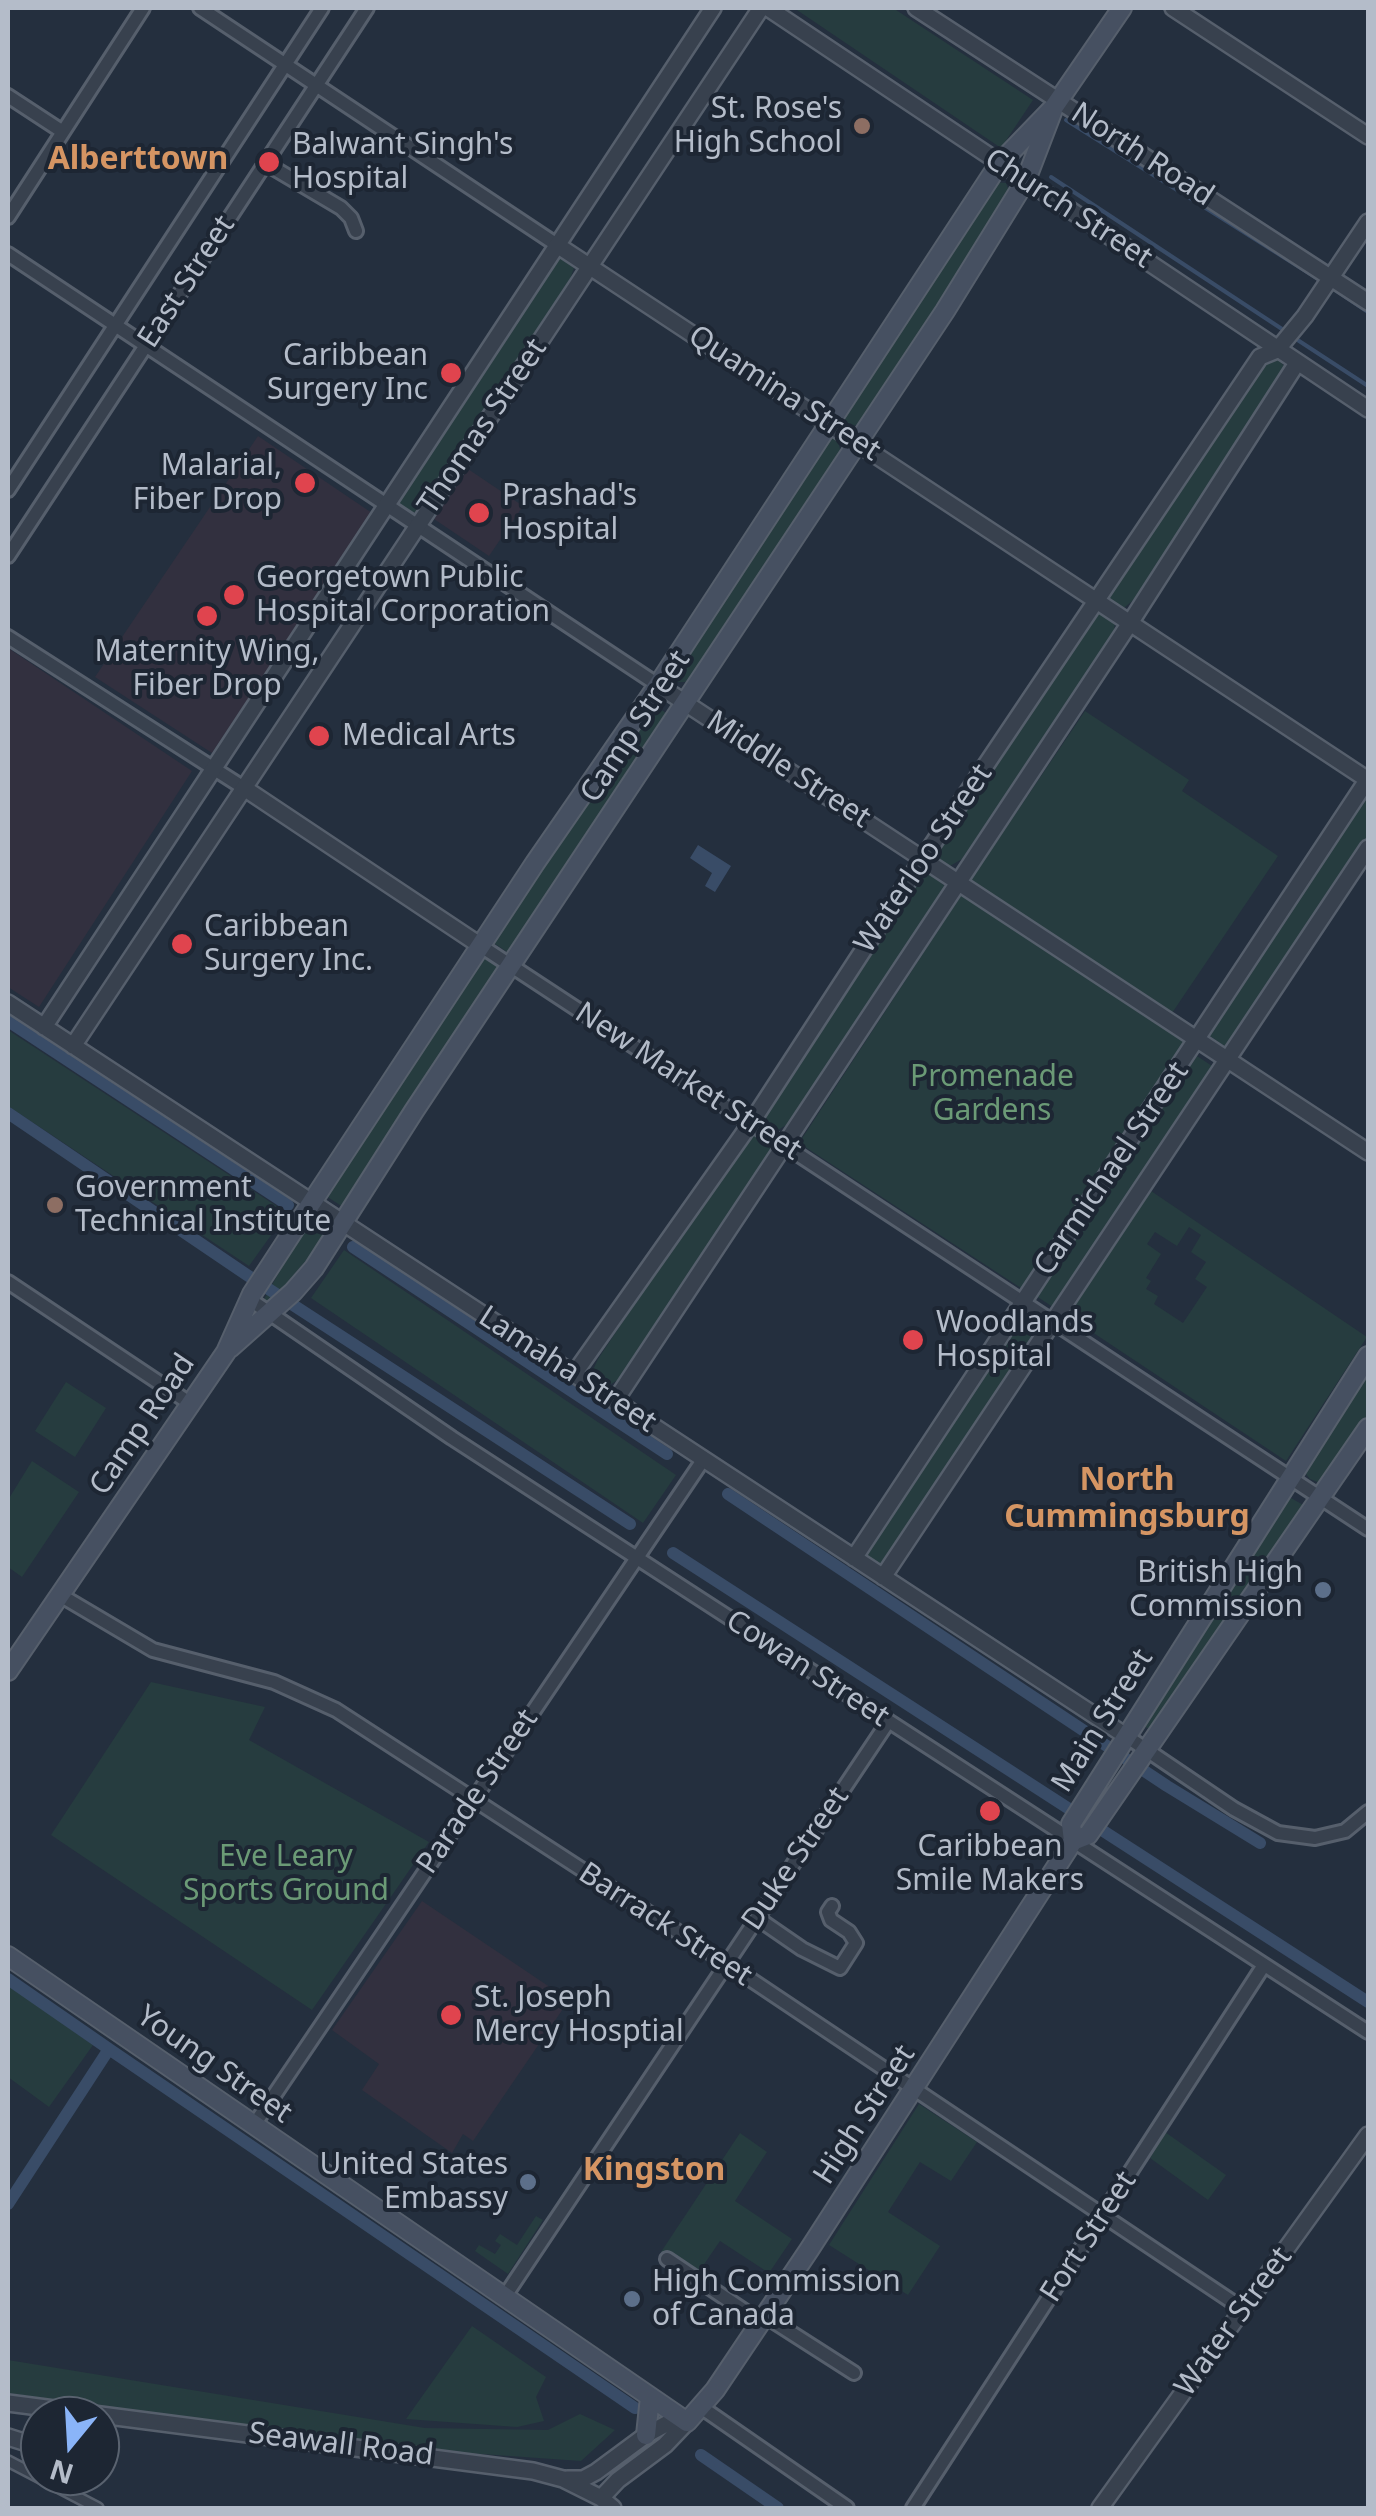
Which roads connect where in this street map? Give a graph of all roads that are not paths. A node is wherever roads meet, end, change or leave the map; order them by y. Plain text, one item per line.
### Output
1 (144, 8) edge
2 (200, 8) edge
3 (322, 8) edge
4 (367, 8) edge
5 (712, 8) edge
6 (764, 8) edge
7 (916, 8) edge
8 (1122, 8) edge
9 (1173, 8) edge
10 (284, 64) junction
11 (316, 85) junction
12 (8, 96) edge
13 (1056, 104) junction
14 (63, 132) junction
15 (1368, 136) edge
16 (265, 164) junction
17 (999, 164) junction
18 (1026, 180) junction
19 (8, 217) edge
20 (1368, 222) edge
21 (356, 231) dead end
22 (557, 245) junction
23 (8, 254) edge
24 (590, 266) junction
25 (1332, 278) junction
26 (1368, 302) edge
27 (114, 326) junction
28 (145, 346) junction
29 (1276, 350) junction
30 (1297, 363) junction
31 (1368, 409) edge
32 (829, 423) junction
33 (857, 443) junction
34 (8, 490) edge
35 (386, 505) junction
36 (418, 526) junction
37 (8, 556) edge
38 (1098, 602) junction
39 (1130, 622) junction
40 (8, 637) edge
41 (658, 684) junction
42 (685, 702) junction
43 (214, 768) junction
44 (1368, 779) edge
45 (244, 788) junction
46 (1368, 848) edge
47 (923, 860) junction
48 (958, 883) junction
49 (480, 946) junction
50 (511, 966) junction
51 (8, 1003) edge
52 (44, 1027) junction
53 (1198, 1042) junction
54 (73, 1046) junction
55 (1227, 1060) junction
56 (751, 1122) junction
57 (784, 1145) junction
58 (1368, 1152) edge
59 (306, 1212) junction
60 (338, 1231) junction
61 (8, 1282) edge
62 (250, 1297) junction
63 (1024, 1302) junction
64 (273, 1310) junction
65 (1053, 1322) junction
66 (226, 1352) junction
67 (1368, 1356) edge
68 (574, 1374) junction
69 (615, 1402) junction
70 (191, 1404) junction
71 (1368, 1428) edge
72 (703, 1460) junction
73 (1291, 1478) junction
74 (1322, 1498) junction
75 (1368, 1529) edge
76 (637, 1558) junction
77 (854, 1558) junction
78 (883, 1577) junction
79 (60, 1595) junction
80 (8, 1671) edge
81 (888, 1722) junction
82 (1122, 1744) junction
83 (1142, 1756) junction
84 (475, 1798) junction
85 (1368, 1812) edge
86 (1077, 1833) junction
87 (832, 1906) dead end
88 (756, 1918) junction
89 (8, 1956) edge
90 (726, 1964) junction
91 (1264, 1964) junction
92 (1368, 2032) edge
93 (914, 2092) junction
94 (254, 2125) junction
95 (1368, 2135) edge
96 (1104, 2215) junction
97 (667, 2260) dead end
98 (505, 2296) junction
99 (1244, 2309) junction
100 (763, 2319) junction
101 (854, 2373) dead end
102 (650, 2397) junction
103 (690, 2415) junction
104 (120, 2420) edge
105 (646, 2435) junction
106 (8, 2461) edge
107 (564, 2479) junction
108 (607, 2503) edge
109 (98, 2508) edge
110 (848, 2508) edge
111 (913, 2508) edge
112 (1100, 2508) edge

1 - 14 street
2 - 10 street, Quamina Street
3 - 10 street, East Street
4 - 11 street, East Street
5 - 22 street, Thomas Street
6 - 17 street, Church Street
6 - 24 street, Thomas Street
7 - 13 street, North Road
8 - 13 main road, Camp Street
9 - 15 street
10 - 11 street, Quamina Street
10 - 27 street, East Street
11 - 16 street, East Street
11 - 22 street, Quamina Street
12 - 14 street
13 - 17 main road, Camp Street
13 - 18 main road, Camp Street
13 - 25 street, North Road
14 - 19 street
16 - 21 street
16 - 28 street, East Street
17 - 18 street, Church Street
17 - 32 main road, Camp Street
18 - 29 street, Church Street
18 - 33 main road, Camp Street
20 - 25 street, Waterloo Street
22 - 24 street, Quamina Street
22 - 35 street, Thomas Street
23 - 27 street, Middle Street
24 - 32 street, Quamina Street
24 - 36 street, Thomas Street
25 - 26 street, North Road
25 - 29 street, Waterloo Street
27 - 28 street, Middle Street
27 - 34 street, East Street
28 - 35 street, Middle Street
28 - 37 street, East Street
29 - 30 street, Church Street
29 - 38 street, Waterloo Street
30 - 31 street, Church Street
30 - 39 street, Waterloo Street
32 - 33 street, Quamina Street
32 - 41 main road, Camp Street
33 - 38 street, Quamina Street
33 - 42 main road, Camp Street
35 - 36 street, Middle Street
35 - 43 street, Thomas Street
36 - 41 street, Middle Street
36 - 45 street, Thomas Street
38 - 39 street, Quamina Street
38 - 47 street, Waterloo Street
39 - 44 street, Quamina Street
39 - 48 street, Waterloo Street
40 - 43 street, New Market Street
41 - 42 street, Middle Street
41 - 49 main road, Camp Street
42 - 47 street, Middle Street
42 - 50 main road, Camp Street
43 - 45 street, New Market Street
43 - 52 street, Thomas Street
44 - 53 street, Carmichael Street
45 - 49 street, New Market Street
45 - 54 street, Thomas Street
46 - 55 street, Carmichael Street
47 - 48 street, Middle Street
47 - 56 street, Waterloo Street
48 - 53 street, Middle Street
48 - 57 street, Waterloo Street
49 - 50 street, New Market Street
49 - 59 main road, Camp Street
50 - 56 street, New Market Street
50 - 60 main road, Camp Street
51 - 52 street, Lamaha Street
52 - 54 street, Lamaha Street
53 - 55 street, Middle Street
53 - 63 street, Carmichael Street
54 - 59 street, Lamaha Street
55 - 58 street, Middle Street
55 - 65 street, Carmichael Street
56 - 57 street, New Market Street
56 - 68 street, Waterloo Street
57 - 63 street, New Market Street
57 - 69 street, Waterloo Street
59 - 60 street, Lamaha Street
59 - 62 main road, Camp Road
60 - 64 main road, Camp Street
60 - 68 street, Lamaha Street
61 - 70 street
62 - 64 street, Cowan Street
62 - 66 main road, Camp Road
63 - 65 street, New Market Street
63 - 77 street, Carmichael Street
64 - 66 main road, Camp Street
64 - 76 street, Cowan Street
65 - 73 street, New Market Street
65 - 78 street, Carmichael Street
66 - 70 main road, Camp Road
67 - 73 main road, Main Street
68 - 69 street, Lamaha Street
69 - 72 street, Lamaha Street
70 - 79 main road, Camp Road
71 - 74 main road, Main Street
72 - 76 street, Parade Street
72 - 77 street, Lamaha Street
73 - 74 street, New Market Street
73 - 82 main road, Main Street
74 - 75 street, New Market Street
74 - 83 main road, Main Street
76 - 81 street, Cowan Street
76 - 84 street, Parade Street
77 - 78 street, Lamaha Street
78 - 82 street, Lamaha Street
79 - 80 main road, Camp Road
79 - 84 street, Barrack Street
81 - 86 street, Cowan Street
81 - 88 street, Duke Street
82 - 83 street
82 - 86 main road, Main Street
83 - 85 street
83 - 86 main road, Main Street
84 - 90 street, Barrack Street
84 - 94 street, Parade Street
86 - 91 street, Cowan Street
86 - 93 main road, High Street
87 - 88 street
88 - 90 street, Duke Street
89 - 94 main road, Young Street
90 - 93 street, Barrack Street
90 - 98 street, Duke Street
91 - 92 street, Cowan Street
91 - 96 street, Fort Street
93 - 96 street, Barrack Street
93 - 100 main road, High Street
94 - 98 main road, Young Street
95 - 99 street, Water Street
96 - 99 street, Barrack Street
96 - 111 street, Fort Street
97 - 100 street
98 - 102 main road, Young Street
99 - 112 street, Water Street
100 - 101 street
100 - 103 main road, High Street
102 - 103 main road, Young Street
102 - 105 main road
103 - 105 street, High Street
103 - 108 street, High Street
103 - 110 street
104 - 107 street, Seawall Road
105 - 107 street, High Street
106 - 109 street
107 - 108 street, Seawall Road

